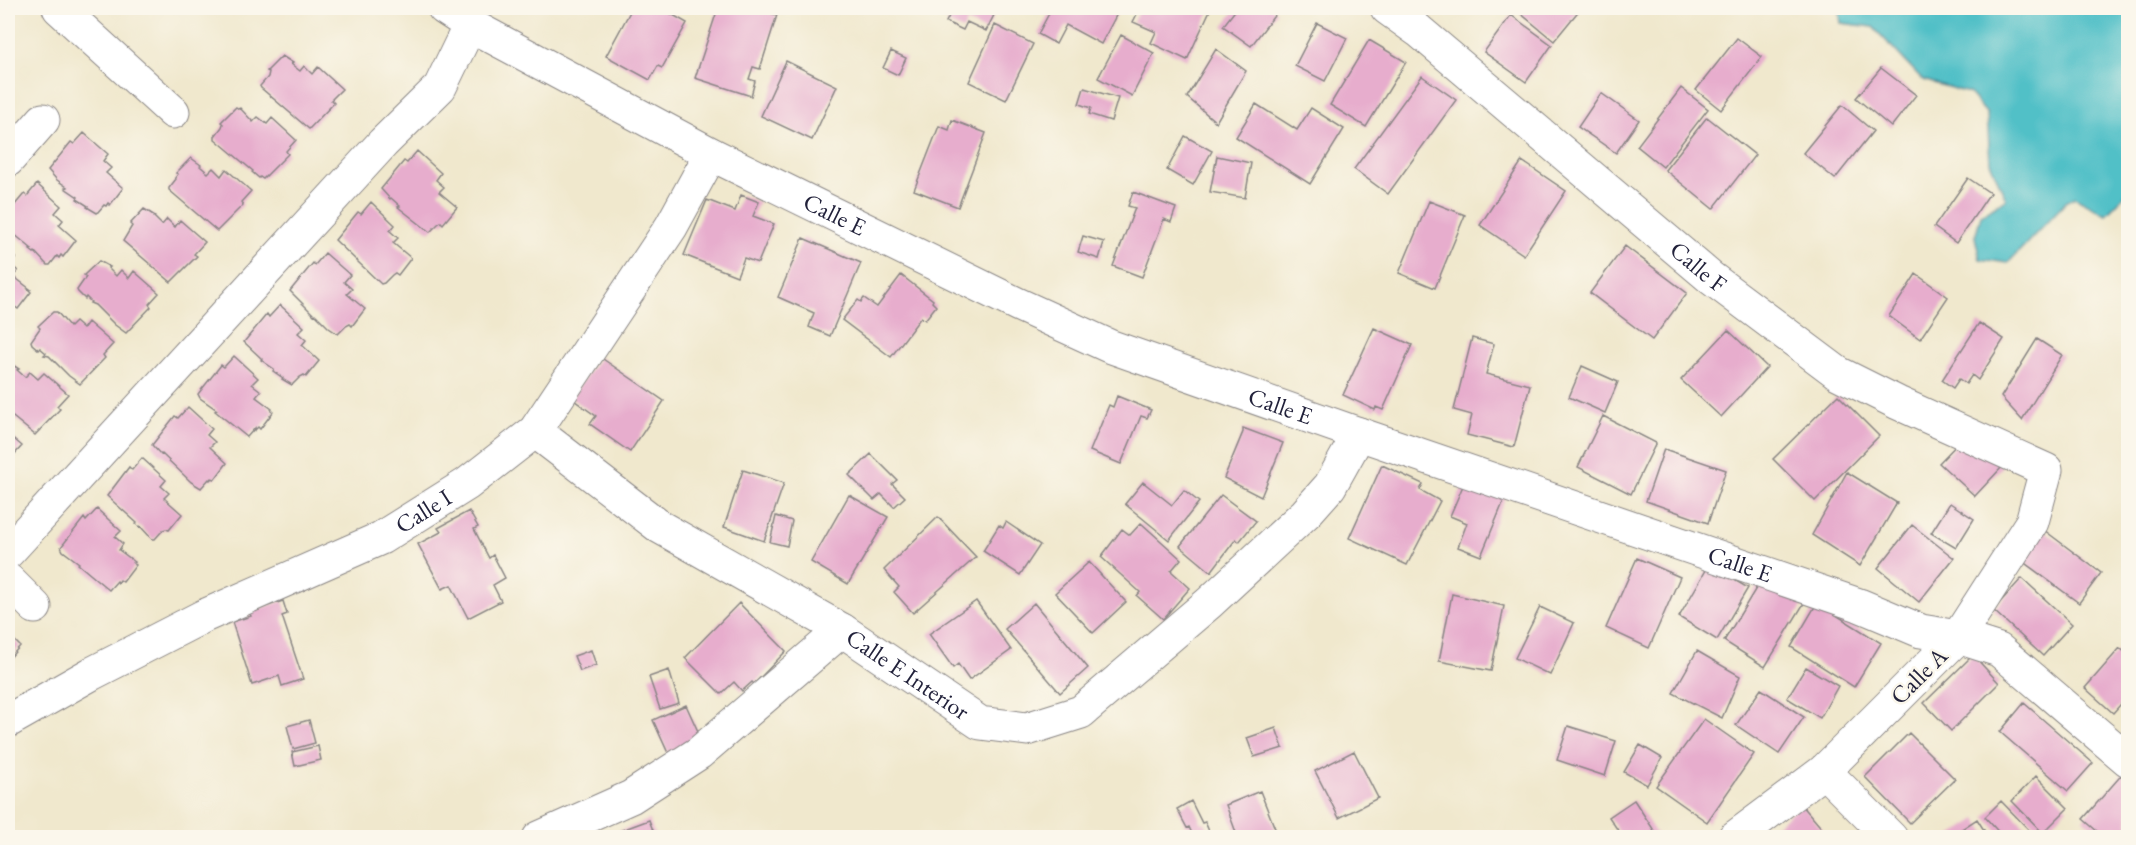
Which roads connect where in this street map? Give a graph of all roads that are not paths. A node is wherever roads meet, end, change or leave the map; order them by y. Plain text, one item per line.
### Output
1 (59, 8) edge
2 (1387, 8) edge
3 (457, 16) edge
4 (173, 112) dead end
5 (43, 120) dead end
6 (711, 154) junction
7 (8, 160) edge
8 (536, 432) junction
9 (1359, 434) junction
10 (2046, 470) joint
11 (8, 552) edge
12 (8, 580) edge
13 (35, 607) dead end
14 (842, 630) junction
15 (1958, 637) junction
16 (8, 721) edge
17 (2128, 760) edge
18 (1824, 771) junction
19 (539, 837) edge
20 (1734, 837) edge
21 (1892, 837) edge

1 - 4 street
2 - 10 street, Calle F
3 - 6 street, Calle E
3 - 11 street
5 - 7 street
6 - 8 street, Calle I
6 - 9 street, Calle E
8 - 14 street, Calle E Interior
8 - 16 street, Calle I
9 - 14 street, Calle E Interior
9 - 15 street, Calle E
10 - 15 street, Calle A
12 - 13 street
14 - 19 street
15 - 17 street, Calle E
15 - 18 street, Calle A
18 - 20 street, Calle A
18 - 21 street

